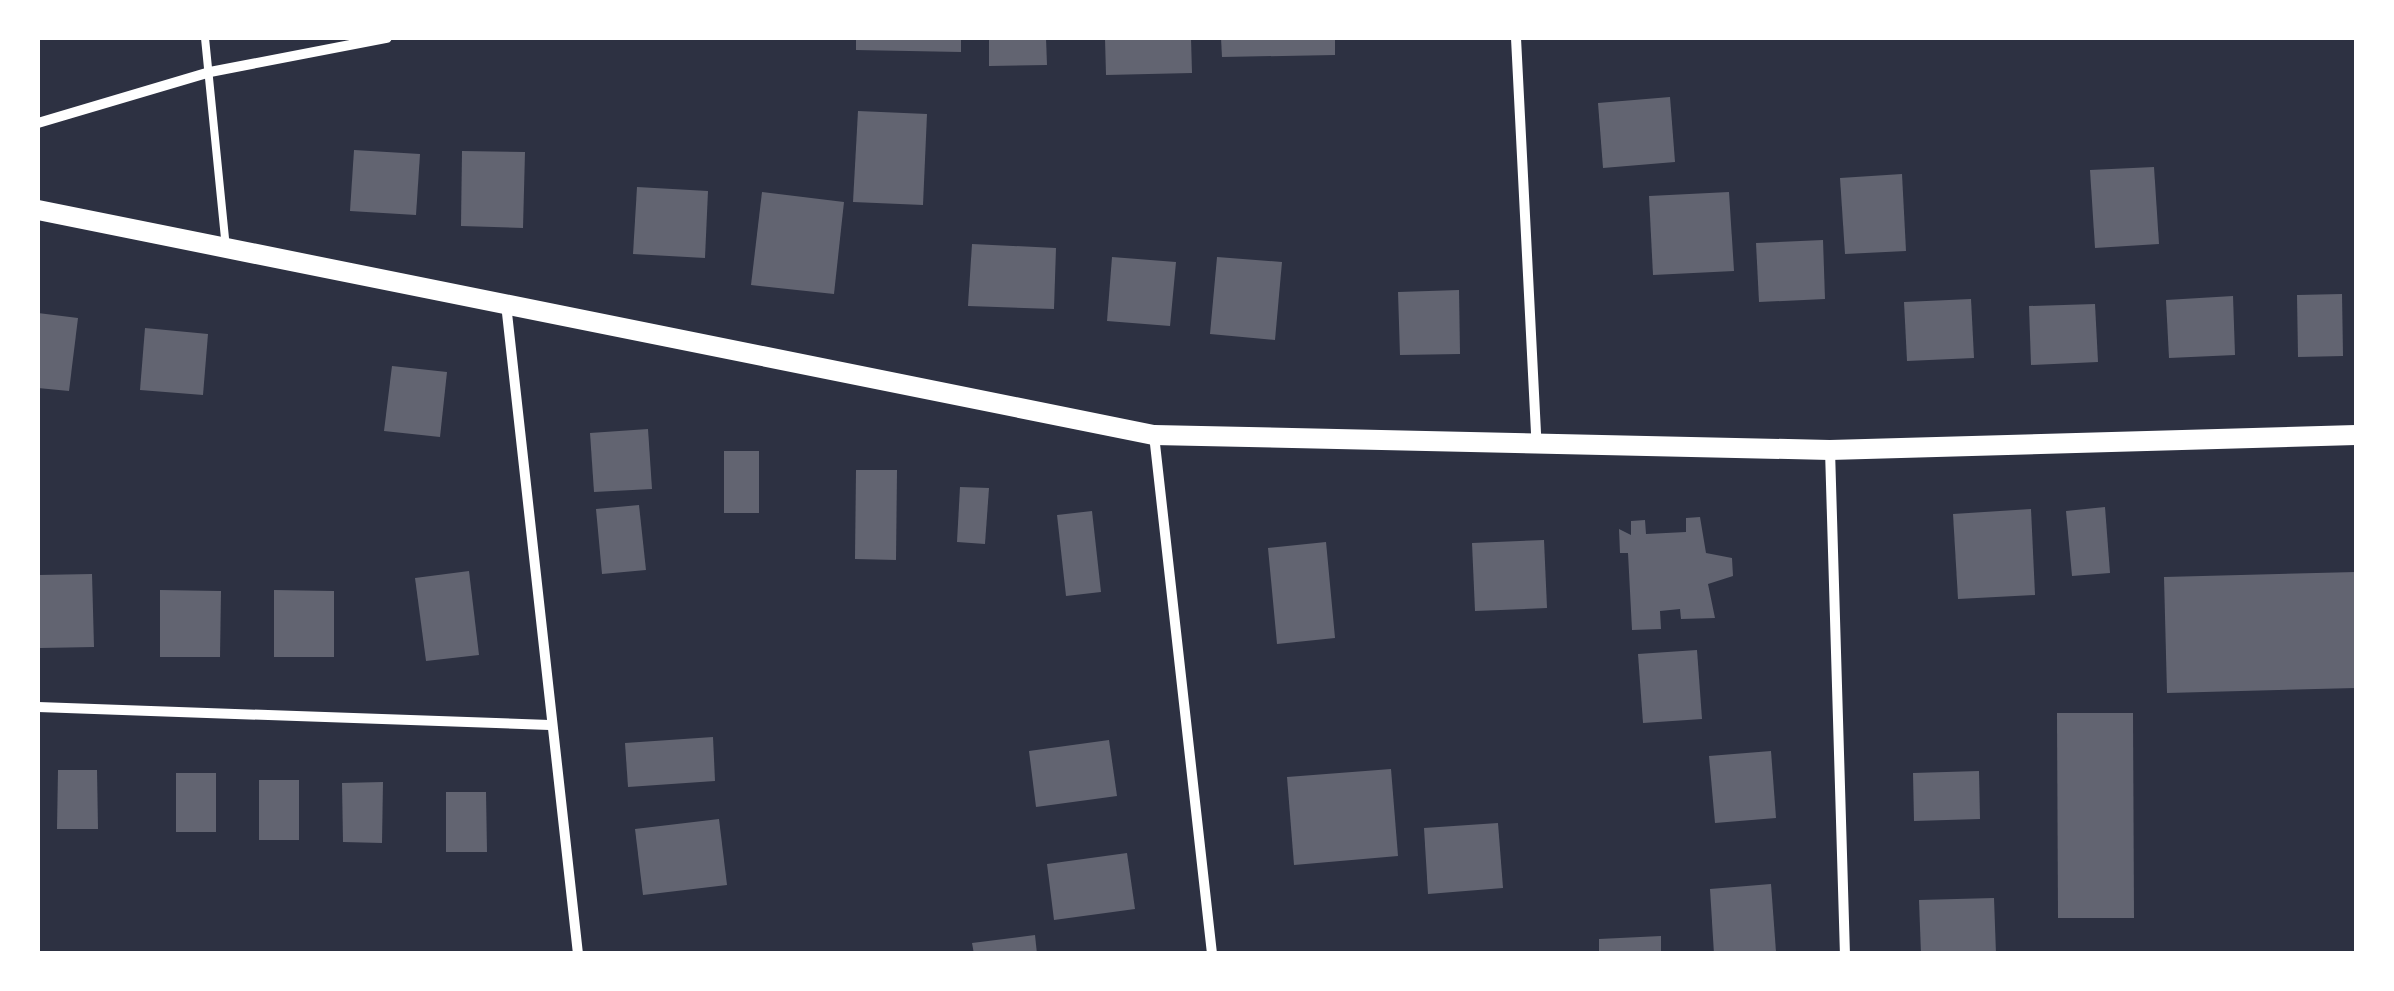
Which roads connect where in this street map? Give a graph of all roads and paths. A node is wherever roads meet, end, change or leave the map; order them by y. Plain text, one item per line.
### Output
1 (205, 38) edge
2 (387, 38) edge
3 (1516, 38) edge
4 (210, 72) junction
5 (38, 124) edge
6 (38, 210) edge
7 (226, 248) junction
8 (506, 304) junction
9 (1154, 435) junction
10 (2356, 435) edge
11 (1538, 448) junction
12 (1830, 450) junction
13 (38, 707) edge
14 (550, 724) junction
15 (578, 954) edge
16 (1212, 954) edge
17 (1845, 954) edge

1 - 4 lane
2 - 4 street
3 - 11 street
4 - 5 street
4 - 7 lane
6 - 7 main road
7 - 8 main road
8 - 9 main road
8 - 14 street
9 - 11 main road
9 - 16 street
10 - 12 main road
11 - 12 main road
12 - 17 street
13 - 14 street
14 - 15 street

